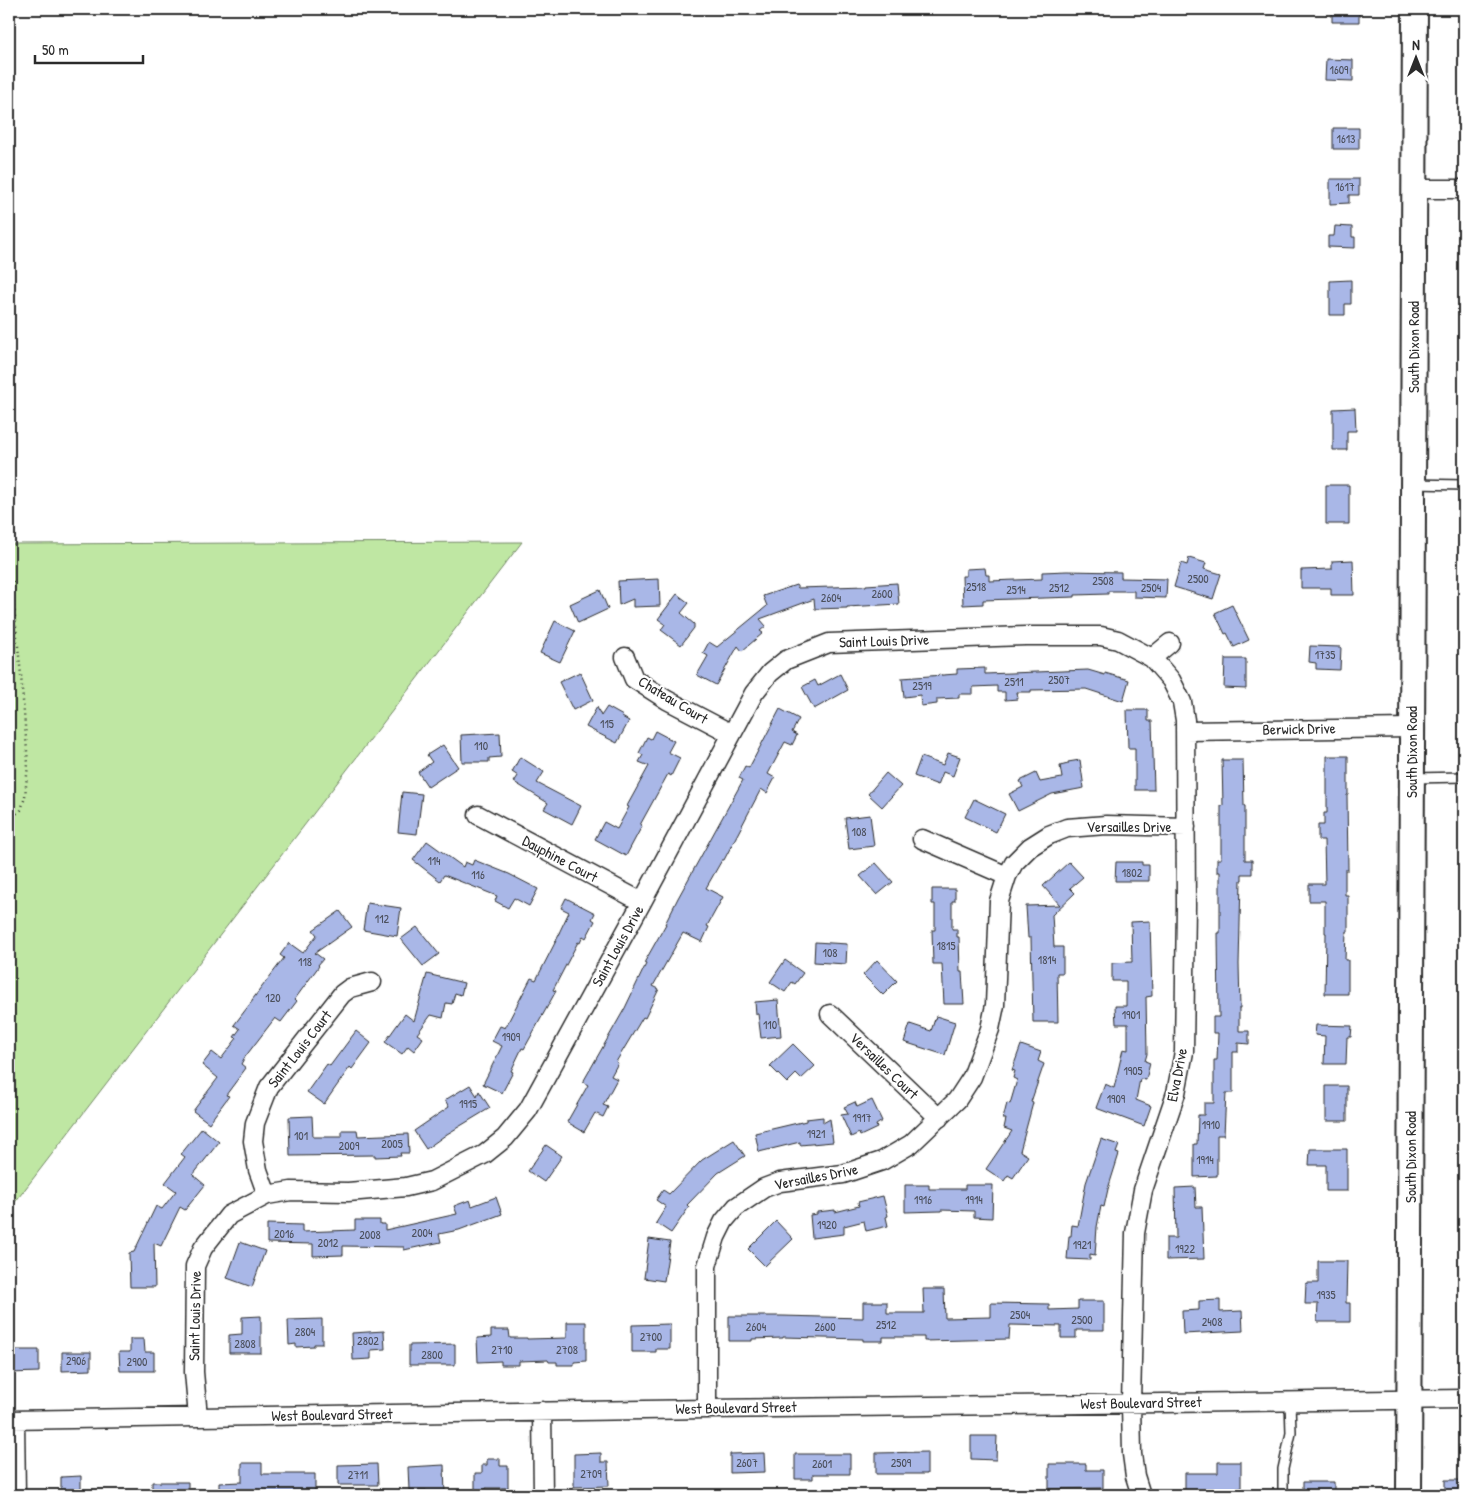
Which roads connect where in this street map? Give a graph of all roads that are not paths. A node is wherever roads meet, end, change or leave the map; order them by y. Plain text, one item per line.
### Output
1 (1415, 9) edge
2 (1414, 189) junction
3 (1464, 189) edge
4 (1413, 484) junction
5 (1464, 484) edge
6 (1170, 643) dead end
7 (625, 657) dead end
8 (1152, 658) junction
9 (1412, 728) junction
10 (1185, 731) junction
11 (732, 734) junction
12 (1464, 777) edge
13 (1412, 778) junction
14 (478, 815) dead end
15 (1186, 827) junction
16 (922, 839) dead end
17 (1007, 876) junction
18 (642, 902) junction
19 (372, 982) dead end
20 (830, 1014) dead end
21 (939, 1118) junction
22 (267, 1195) junction
23 (1464, 1399) edge
24 (1409, 1400) junction
25 (1290, 1401) junction
26 (1131, 1403) junction
27 (707, 1409) junction
28 (542, 1411) junction
29 (198, 1417) junction
30 (12, 1420) edge
31 (16, 1495) edge
32 (543, 1495) edge
33 (1141, 1495) edge
34 (1283, 1495) edge
35 (1409, 1495) edge

1 - 2 main road, South Dixon Road
2 - 3 street
2 - 4 main road, South Dixon Road
4 - 5 lane
4 - 9 main road, South Dixon Road
6 - 8 street
7 - 11 street, Chateau Court
8 - 10 street, Elva Drive
8 - 11 street, Saint Louis Drive
9 - 10 street, Berwick Drive
9 - 13 main road, South Dixon Road
10 - 15 street, Elva Drive
11 - 18 street, Saint Louis Drive
12 - 13 lane
13 - 24 main road, South Dixon Road
14 - 18 street, Dauphine Court
15 - 17 street, Versailles Drive
15 - 26 street, Elva Drive
16 - 17 street
17 - 21 street, Versailles Drive
18 - 22 street, Saint Louis Drive
19 - 22 street, Saint Louis Court
20 - 21 street, Versailles Court
21 - 27 street, Versailles Drive
22 - 29 street, Saint Louis Drive
23 - 24 street, West Boulevard Street
24 - 25 street, West Boulevard Street
24 - 35 main road, South Dixon Road
25 - 26 street, West Boulevard Street
25 - 34 lane
26 - 27 street, West Boulevard Street
26 - 33 street, Elva Drive
27 - 28 street, West Boulevard Street
28 - 29 street, West Boulevard Street
28 - 32 street
29 - 30 street, West Boulevard Street
30 - 31 street

